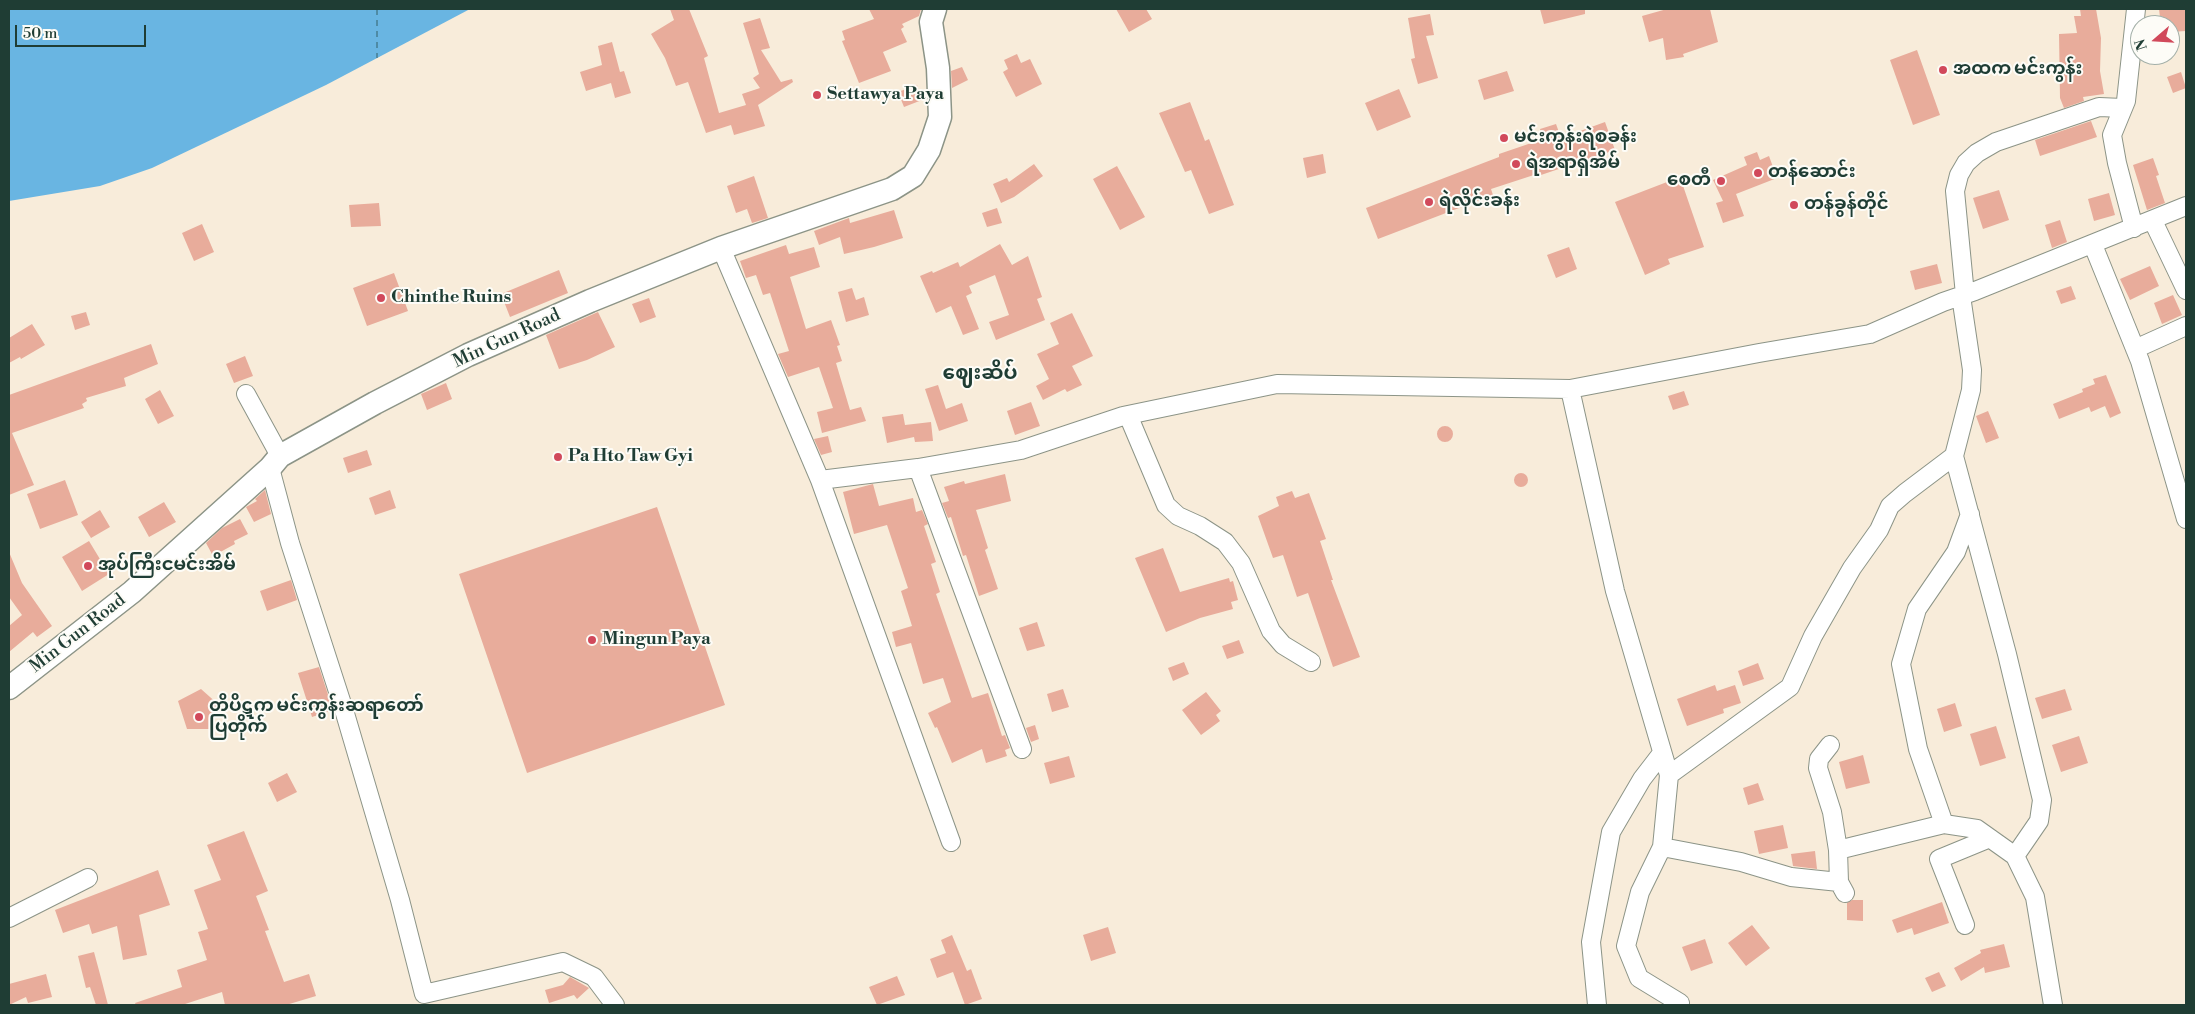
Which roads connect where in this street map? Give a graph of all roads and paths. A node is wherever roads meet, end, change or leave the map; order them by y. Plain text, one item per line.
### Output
1 (935, 9) edge
2 (2136, 9) edge
3 (2123, 108) junction
4 (2186, 206) edge
5 (2153, 221) junction
6 (2134, 228) junction
7 (2092, 245) junction
8 (721, 248) junction
9 (2186, 290) edge
10 (1963, 296) junction
11 (2186, 326) edge
12 (2135, 349) junction
13 (1570, 389) junction
14 (246, 394) dead end
15 (1128, 415) junction
16 (1954, 456) junction
17 (275, 462) junction
18 (918, 468) junction
19 (820, 480) junction
20 (1970, 514) junction
21 (2186, 519) edge
22 (1311, 662) dead end
23 (9, 688) edge
24 (1830, 745) dead end
25 (1022, 749) dead end
26 (1662, 753) junction
27 (1669, 775) junction
28 (1944, 824) junction
29 (1990, 838) junction
30 (951, 842) dead end
31 (1662, 847) junction
32 (1838, 850) junction
33 (2015, 856) junction
34 (88, 878) dead end
35 (9, 918) edge
36 (1965, 925) dead end
37 (1680, 1002) dead end
38 (615, 1005) edge
39 (1597, 1005) edge
40 (2053, 1005) edge

1 - 8 street, Min Gun Road
2 - 3 street
3 - 6 street
3 - 10 street
4 - 5 street
5 - 6 street
5 - 9 street
6 - 7 street
7 - 10 street
7 - 12 street
8 - 17 street, Min Gun Road
8 - 19 street
10 - 13 street
10 - 16 street
11 - 12 street
12 - 21 street
13 - 15 street
13 - 26 street
14 - 17 street
15 - 18 street
15 - 22 street
16 - 20 street
16 - 27 street
17 - 23 street, Min Gun Road
17 - 38 street
18 - 19 street
18 - 25 street
19 - 30 street
20 - 28 street
20 - 33 street
24 - 32 street
26 - 27 street
26 - 39 street
27 - 31 street
28 - 29 street
28 - 32 street
29 - 33 street
29 - 36 street
31 - 32 street
31 - 37 street
33 - 40 street
34 - 35 street

